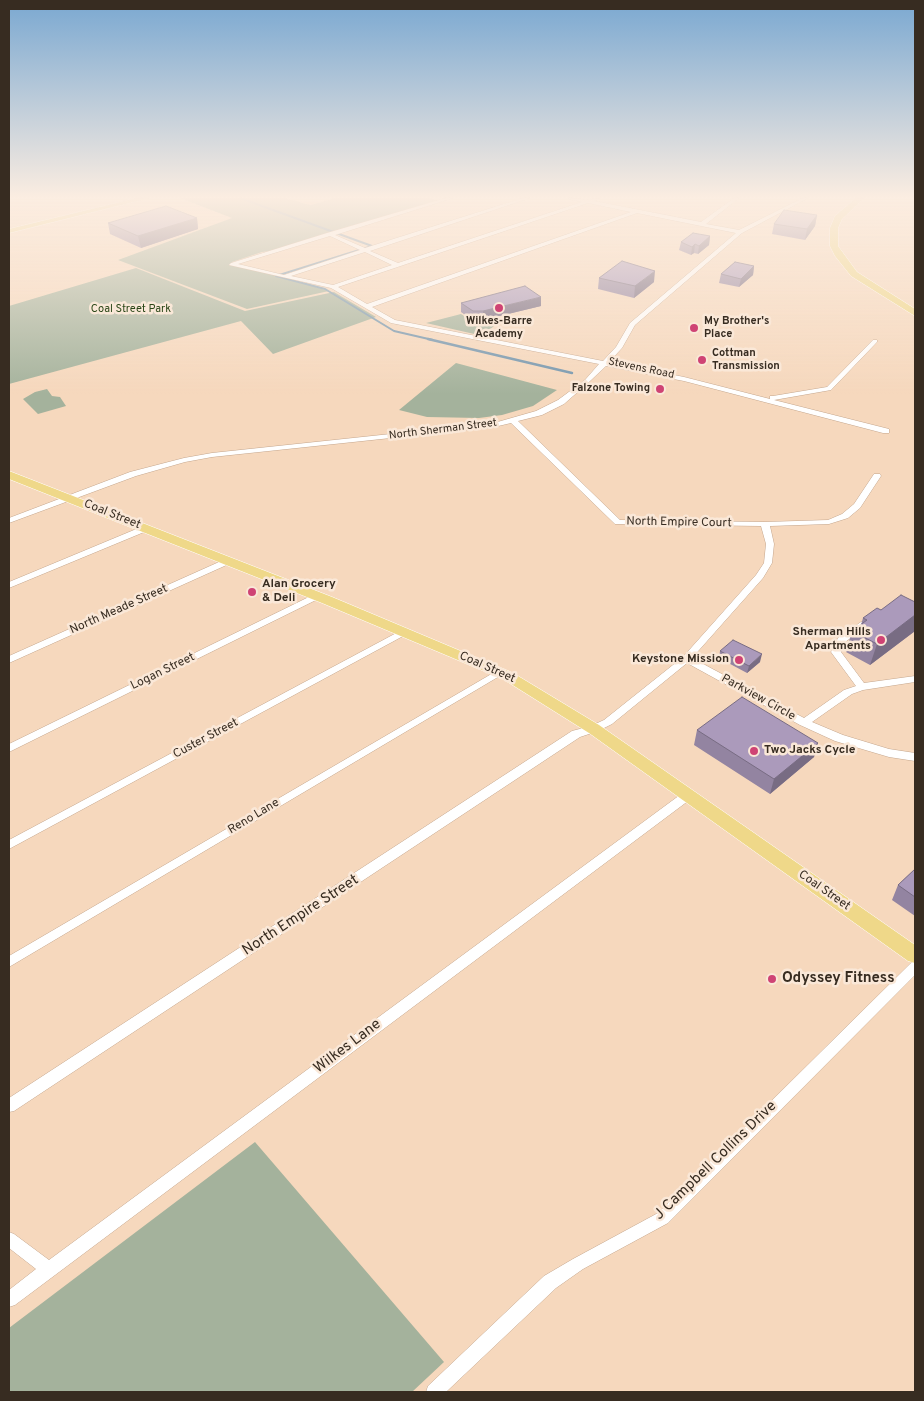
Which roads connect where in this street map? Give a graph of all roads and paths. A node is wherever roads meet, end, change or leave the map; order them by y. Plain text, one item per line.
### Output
1 (237, 263) edge
2 (322, 263) edge
3 (390, 263) edge
4 (404, 263) edge
5 (491, 263) edge
6 (703, 263) edge
7 (846, 263) edge
8 (396, 266) junction
9 (285, 276) junction
10 (333, 287) junction
11 (366, 307) junction
12 (915, 313) edge
13 (875, 340) dead end
14 (607, 362) junction
15 (770, 399) junction
16 (514, 421) junction
17 (886, 430) dead end
18 (9, 475) edge
19 (877, 476) dead end
20 (70, 498) junction
21 (9, 521) edge
22 (765, 524) junction
23 (146, 528) junction
24 (228, 561) junction
25 (9, 585) edge
26 (317, 596) junction
27 (875, 617) edge
28 (402, 633) junction
29 (686, 659) junction
30 (9, 660) edge
31 (500, 672) junction
32 (915, 679) edge
33 (862, 687) junction
34 (804, 723) junction
35 (594, 729) junction
36 (9, 748) edge
37 (915, 757) edge
38 (688, 795) junction
39 (9, 845) edge
40 (915, 955) edge
41 (9, 962) edge
42 (915, 967) edge
43 (9, 1106) edge
44 (9, 1239) edge
45 (49, 1269) junction
46 (9, 1299) edge
47 (434, 1392) edge

1 - 9 street
2 - 9 street
3 - 8 street
4 - 8 street
5 - 11 street
6 - 14 street, North Sherman Street
7 - 12 main road
8 - 10 street
9 - 10 street
10 - 11 street, Stevens Road
11 - 14 street, Stevens Road
13 - 15 street
14 - 15 street, Stevens Road
14 - 16 street, North Sherman Street
15 - 17 street, Stevens Road
16 - 20 street, North Sherman Street
16 - 22 street, North Empire Court
18 - 20 main road, Coal Street
19 - 22 street, North Empire Court
20 - 21 street, North Sherman Street
20 - 23 main road, Coal Street
22 - 29 street
23 - 24 main road, Coal Street
23 - 25 street
24 - 26 main road, Coal Street
24 - 30 street, North Meade Street
26 - 28 main road, Coal Street
26 - 36 street, Logan Street
27 - 33 street
28 - 31 main road, Coal Street
28 - 39 street, Custer Street
29 - 34 street, Parkview Circle
29 - 35 street
31 - 35 main road, Coal Street
31 - 41 street, Reno Lane
32 - 33 street, Parkview Circle
33 - 34 street, Parkview Circle
34 - 37 street, Parkview Circle
35 - 38 main road, Coal Street
35 - 43 street, North Empire Street
38 - 40 main road, Coal Street
38 - 45 street, Wilkes Lane
42 - 47 street, J Campbell Collins Drive
44 - 45 street
45 - 46 street, Wilkes Lane

